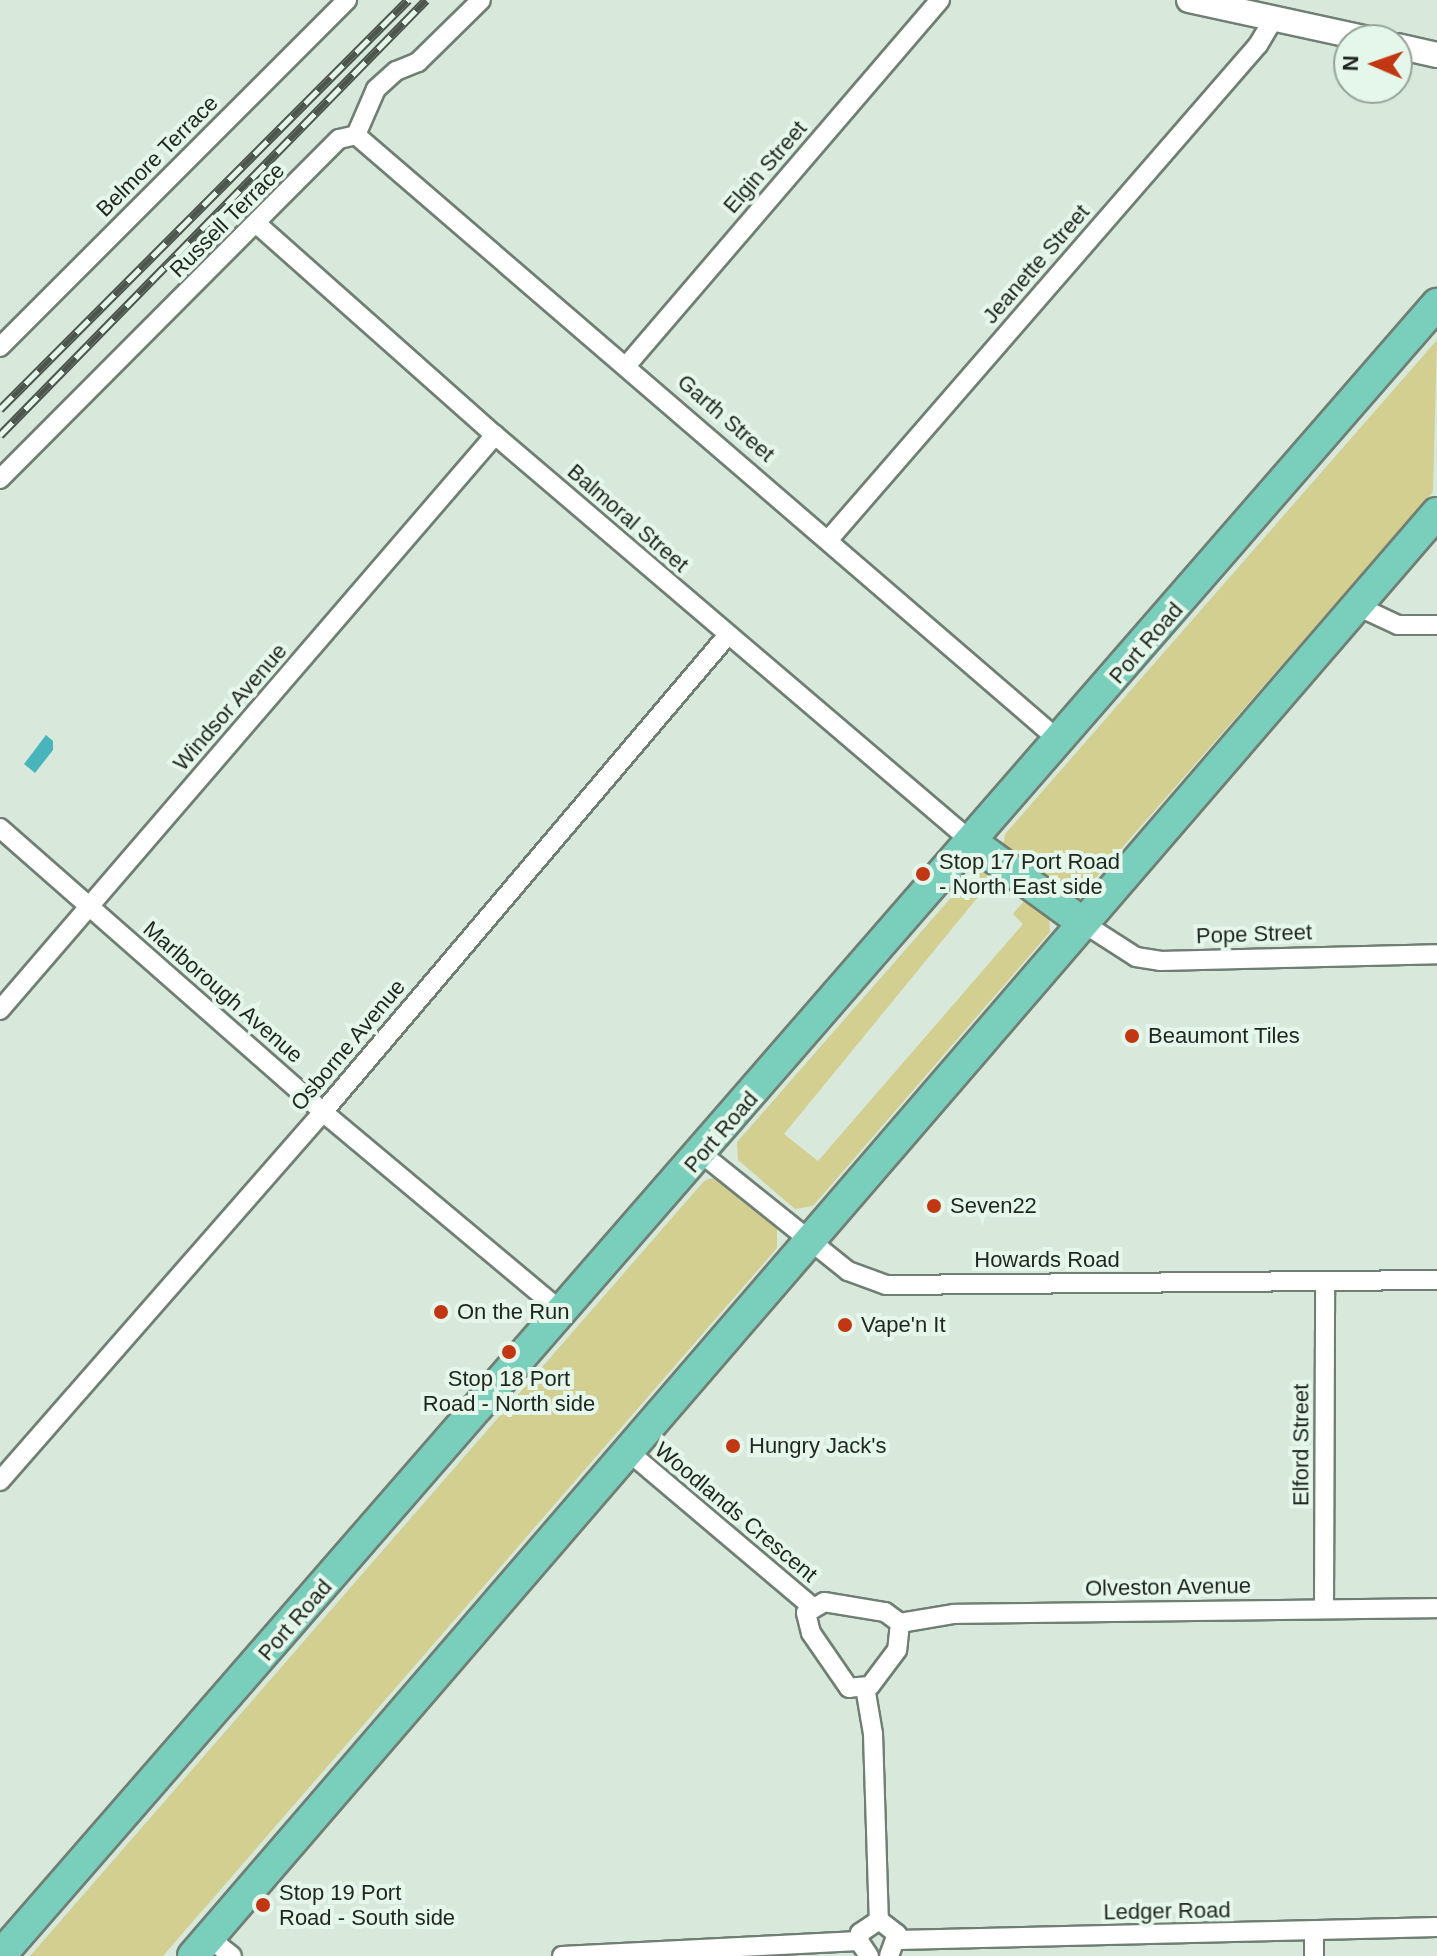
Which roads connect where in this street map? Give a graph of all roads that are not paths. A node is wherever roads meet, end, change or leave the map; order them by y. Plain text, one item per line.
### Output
1 (347, 0) edge
2 (481, 0) edge
3 (940, 0) edge
4 (1189, 0) edge
5 (1274, 18) junction
6 (1333, 31) edge
7 (1413, 50) edge
8 (1437, 55) edge
9 (356, 135) junction
10 (257, 224) junction
11 (1437, 304) edge
12 (0, 347) edge
13 (627, 365) junction
14 (495, 435) junction
15 (0, 479) edge
16 (1437, 513) edge
17 (830, 538) junction
18 (1355, 605) junction
19 (1437, 625) edge
20 (727, 636) junction
21 (1061, 742) junction
22 (0, 828) edge
23 (972, 842) junction
24 (90, 906) junction
25 (1083, 923) junction
26 (1437, 954) edge
27 (0, 1010) edge
28 (323, 1112) junction
29 (702, 1154) junction
30 (807, 1241) junction
31 (1437, 1280) edge
32 (1325, 1282) junction
33 (563, 1313) junction
34 (630, 1453) junction
35 (0, 1481) edge
36 (812, 1607) junction
37 (1437, 1608) edge
38 (1324, 1609) junction
39 (900, 1623) junction
40 (865, 1687) junction
41 (879, 1920) junction
42 (1437, 1927) edge
43 (1314, 1931) junction
44 (893, 1948) edge
45 (864, 1949) edge
46 (211, 1950) edge
47 (0, 1956) edge
48 (564, 1956) edge
49 (1314, 1956) edge

1 - 12 street, Belmore Terrace
2 - 9 street
3 - 13 street, Elgin Street
4 - 5 main road
5 - 6 main road
5 - 17 street, Jeanette Street
7 - 8 main road
9 - 10 street, Russell Terrace
9 - 13 street, Garth Street
10 - 14 street, Balmoral Street
10 - 15 street, Russell Terrace
11 - 21 highway, Port Road
13 - 17 street, Garth Street
14 - 20 street, Balmoral Street
14 - 24 street, Windsor Avenue
16 - 18 highway
17 - 21 street, Garth Street
18 - 19 street
18 - 25 highway
20 - 23 street, Balmoral Street
20 - 28 street, Osborne Avenue
21 - 23 highway, Port Road
22 - 24 street, Marlborough Avenue
23 - 25 highway
23 - 29 highway, Port Road
24 - 27 street, Windsor Avenue
24 - 28 street, Marlborough Avenue
25 - 26 street, Pope Street
25 - 30 highway
28 - 33 street, Marlborough Avenue
28 - 35 street, Osborne Avenue
29 - 30 street, Howards Road
29 - 33 highway, Port Road
30 - 32 street, Howards Road
30 - 34 highway
31 - 32 street, Howards Road
32 - 38 street, Elford Street
33 - 47 highway, Port Road
34 - 36 street, Woodlands Crescent
34 - 46 highway
36 - 39 street
36 - 40 street
37 - 38 street, Olveston Avenue
38 - 39 street, Olveston Avenue
39 - 40 street
40 - 41 street
41 - 44 street
41 - 45 street
42 - 43 street, Ledger Road
43 - 44 street, Ledger Road
43 - 49 street
45 - 48 street

